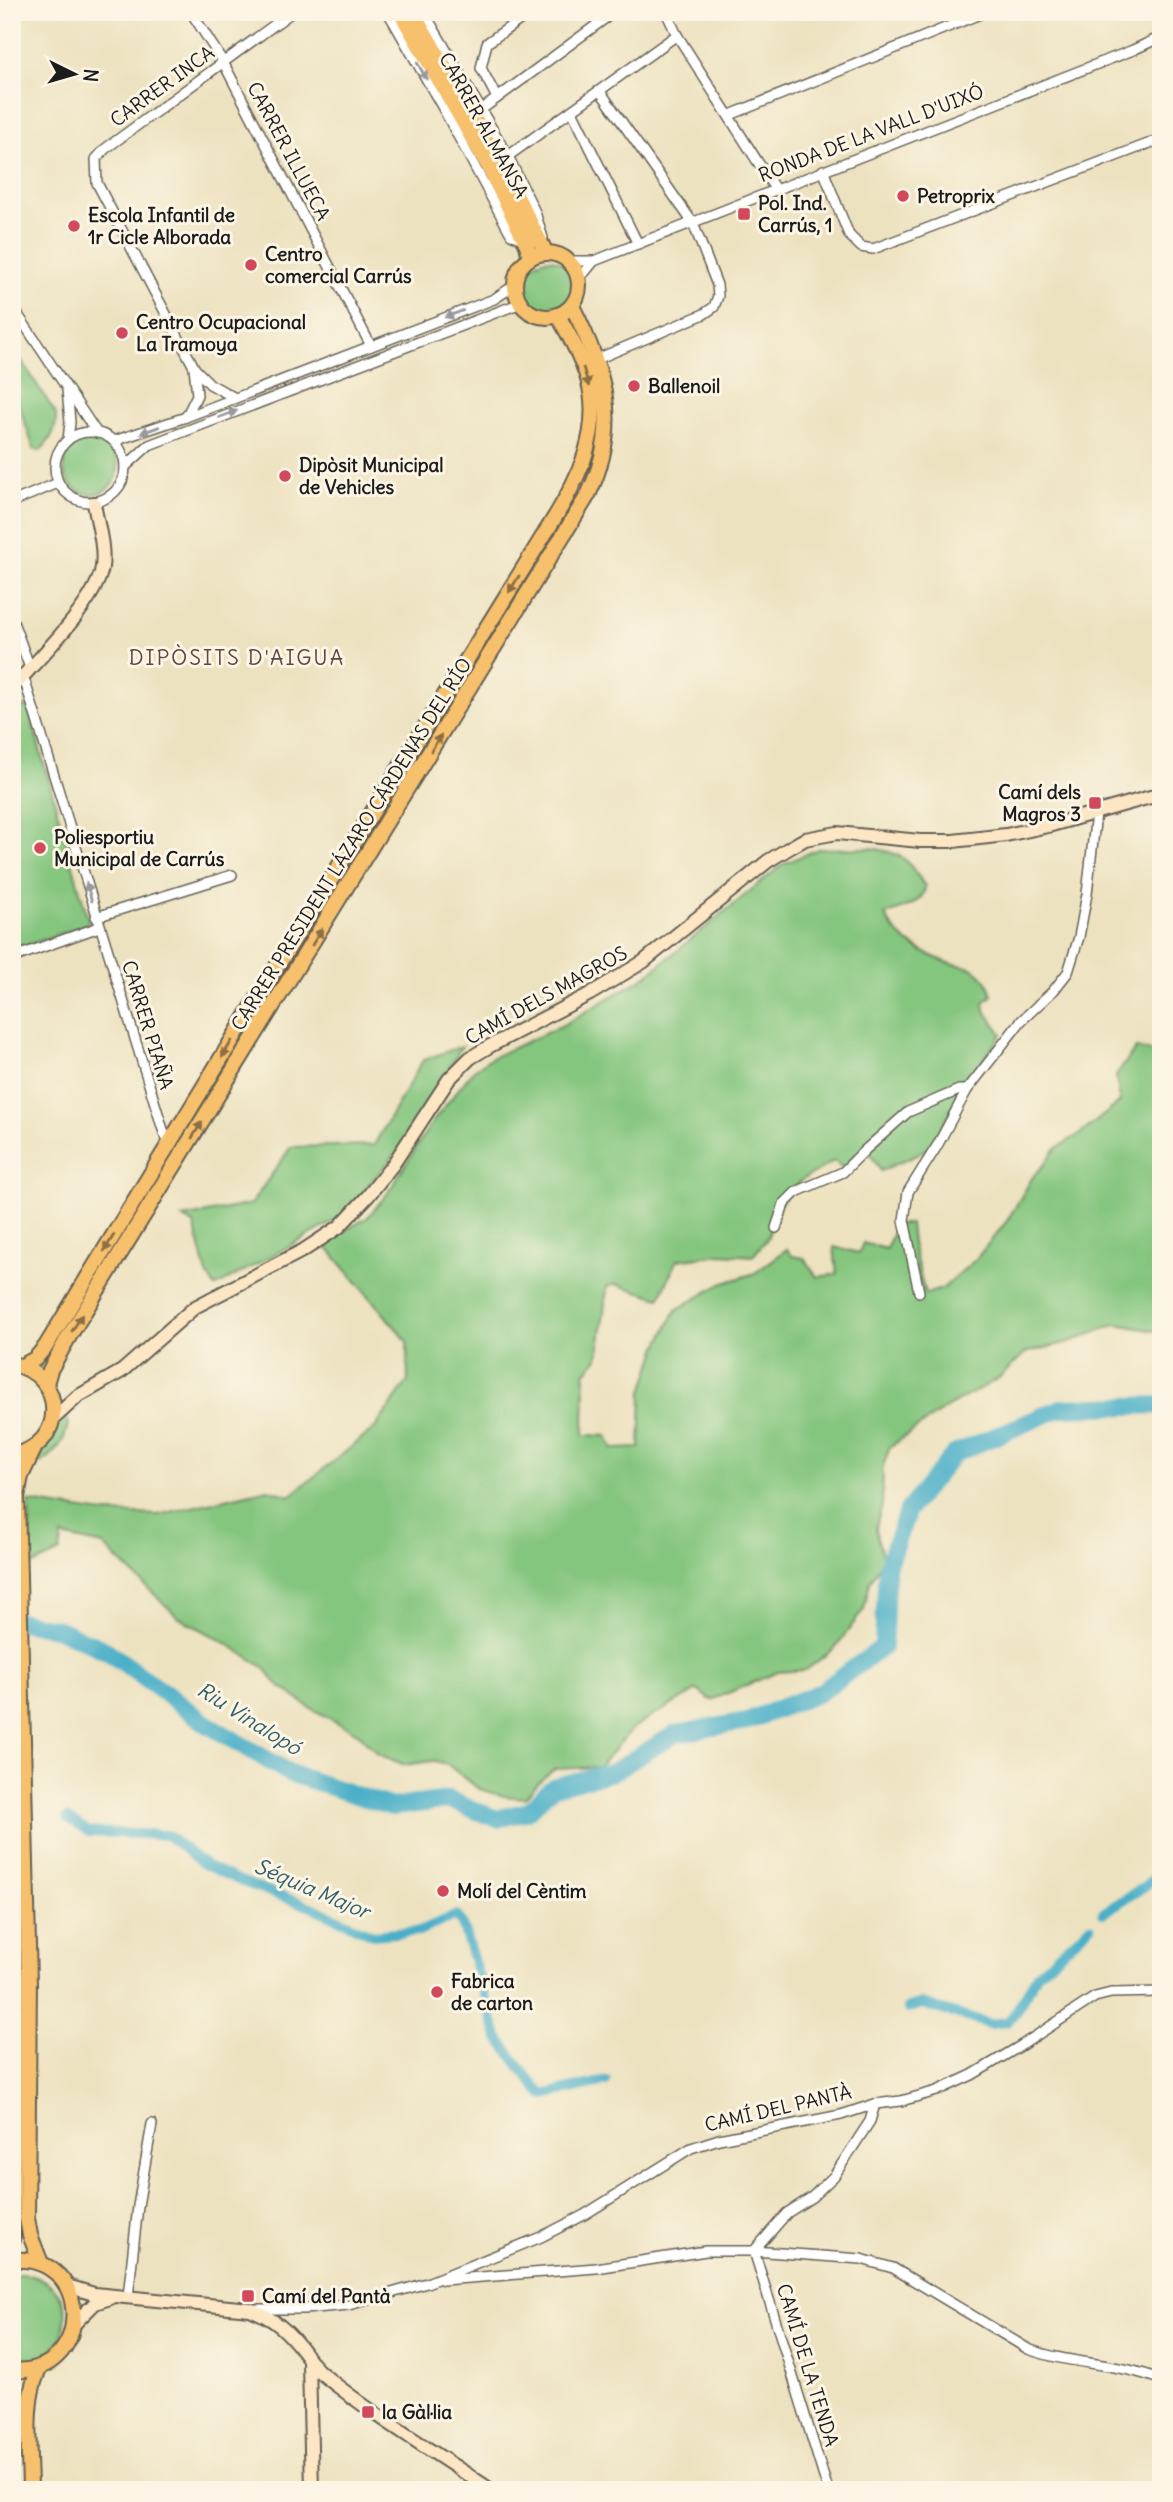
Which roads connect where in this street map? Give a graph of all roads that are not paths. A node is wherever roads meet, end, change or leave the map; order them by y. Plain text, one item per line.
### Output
1 (191, 12) edge
2 (292, 12) edge
3 (388, 12) edge
4 (400, 12) edge
5 (413, 12) edge
6 (424, 12) edge
7 (531, 12) edge
8 (614, 12) edge
9 (666, 12) edge
10 (985, 12) edge
11 (677, 35) junction
12 (1161, 37) edge
13 (223, 62) junction
14 (600, 91) junction
15 (497, 98) junction
16 (481, 110) junction
17 (572, 111) junction
18 (730, 115) junction
19 (1161, 139) edge
20 (508, 156) junction
21 (823, 170) junction
22 (775, 188) junction
23 (693, 223) junction
24 (524, 240) junction
25 (638, 244) junction
26 (544, 250) junction
27 (530, 258) junction
28 (568, 261) junction
29 (594, 261) junction
30 (578, 276) junction
31 (515, 285) junction
32 (521, 303) junction
33 (12, 306) edge
34 (572, 306) junction
35 (558, 315) junction
36 (371, 346) junction
37 (597, 359) junction
38 (194, 367) junction
39 (67, 388) junction
40 (235, 398) junction
41 (186, 416) junction
42 (97, 433) junction
43 (68, 440) junction
44 (114, 441) junction
45 (125, 467) junction
46 (58, 483) junction
47 (12, 502) edge
48 (94, 503) junction
49 (12, 619) edge
50 (27, 671) junction
51 (12, 689) edge
52 (1161, 794) edge
53 (1096, 813) junction
54 (232, 875) dead end
55 (98, 922) junction
56 (12, 958) edge
57 (967, 1090) junction
58 (170, 1143) junction
59 (776, 1228) dead end
60 (919, 1292) dead end
61 (17, 1365) edge
62 (48, 1389) junction
63 (77, 1397) junction
64 (53, 1419) junction
65 (34, 1447) junction
66 (12, 1455) edge
67 (12, 1879) edge
68 (1161, 1992) edge
69 (875, 2104) junction
70 (152, 2124) dead end
71 (12, 2240) edge
72 (754, 2251) junction
73 (12, 2260) edge
74 (41, 2263) junction
75 (434, 2280) junction
76 (67, 2286) junction
77 (123, 2296) junction
78 (250, 2309) junction
79 (74, 2324) junction
80 (309, 2362) junction
81 (41, 2366) junction
82 (12, 2370) edge
83 (1161, 2380) edge
84 (30, 2490) edge
85 (312, 2490) edge
86 (491, 2490) edge
87 (828, 2490) edge

1 - 13 street, CARRER ILLUECA
2 - 13 street, CARRER INCA
3 -> 24 street
4 - 24 main road, CARRER ALMANSA
5 - 26 main road
6 - 16 street
7 - 15 street
8 - 15 street
9 - 11 street
10 - 18 street
11 - 14 street
11 - 18 street
12 - 21 street, RONDA DE LA VALL D'UIXÓ
13 - 36 street, CARRER ILLUECA
13 - 38 street, CARRER INCA
14 - 17 street
14 - 23 street
15 - 16 street
16 - 20 street
17 - 20 street
17 - 25 street
18 - 22 street
19 - 21 street
20 - 26 street
21 - 22 street, RONDA DE LA VALL D'UIXÓ
22 - 23 street, RONDA DE LA VALL D'UIXÓ
23 - 25 street, RONDA DE LA VALL D'UIXÓ
23 - 37 street
24 - 27 main road, CARRER ALMANSA
25 - 29 street, RONDA DE LA VALL D'UIXÓ
26 - 27 main road
26 - 28 main road
27 - 31 main road
28 - 29 street, RONDA DE LA VALL D'UIXÓ
28 - 30 main road
29 - 30 street, RONDA DE LA VALL D'UIXÓ
30 - 34 main road
31 - 32 main road
31 -> 36 street
32 - 35 main road
45 -> 32 street
33 - 39 street
34 - 35 main road
34 - 37 main road, CARRER PRESIDENT LÁZARO CÁRDENAS DEL RÍO
35 -> 58 main road, CARRER PRESIDENT LÁZARO CÁRDENAS DEL RÍO
36 - 40 street
62 -> 37 main road, CARRER PRESIDENT LÁZARO CÁRDENAS DEL RÍO
38 - 40 street
38 - 41 street
39 - 42 street
39 - 43 street
40 - 41 street
41 -> 44 street
42 - 43 street
42 - 44 street
43 - 46 street
44 - 45 street
45 - 48 street
46 - 47 street
46 - 48 street
48 - 50 street
49 - 50 street, CARRER PIAÑA
50 - 51 street
55 -> 50 street, CARRER PIAÑA
52 - 53 street, CAMÍ DELS MAGROS
53 - 57 street
53 - 63 street, CAMÍ DELS MAGROS
54 - 55 street
55 - 56 street
55 - 58 street, CARRER PIAÑA
57 - 59 street
57 - 60 street
58 -> 61 main road, CARRER PRESIDENT LÁZARO CÁRDENAS DEL RÍO
61 - 62 main road
62 - 63 street
62 - 64 main road
63 - 64 street, CAMÍ DELS MAGROS
64 - 65 main road
65 - 66 main road
65 - 74 main road
67 - 71 main road
68 - 69 street, CAMÍ DEL PANTÀ
69 - 72 street
69 - 75 street, CAMÍ DEL PANTÀ
70 - 77 street
72 - 75 street
72 - 83 street
72 - 87 street, CAMÍ DE LA TENDA
73 - 74 main road
74 - 76 main road
75 - 78 street, CAMÍ DEL PANTÀ
76 - 77 street, CAMÍ DEL PANTÀ
76 - 79 main road
77 - 78 street, CAMÍ DEL PANTÀ
77 - 79 street
78 - 80 street
79 - 81 main road
80 - 85 street
80 - 86 street
81 - 82 main road
81 - 84 main road

